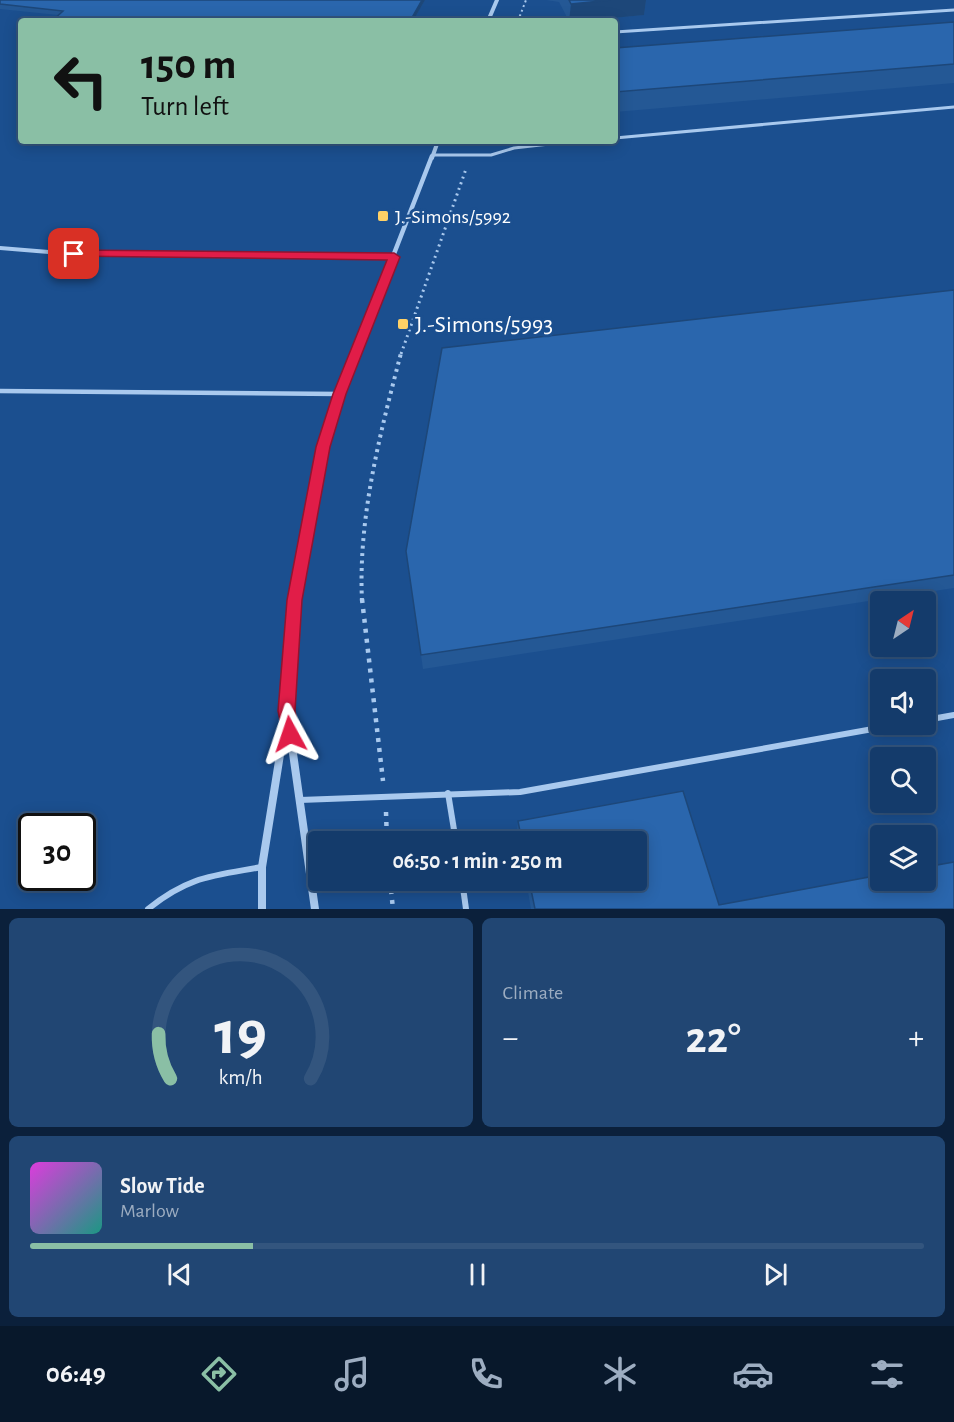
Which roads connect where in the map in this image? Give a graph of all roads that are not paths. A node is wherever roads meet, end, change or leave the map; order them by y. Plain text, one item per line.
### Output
1 (497, 0) edge
2 (954, 10) edge
3 (489, 18) edge
4 (618, 32) edge
5 (954, 107) edge
6 (618, 138) edge
7 (437, 144) edge
8 (555, 144) edge
9 (433, 155) junction
10 (0, 248) edge
11 (394, 257) junction
12 (0, 391) edge
13 (340, 394) junction
14 (287, 711) junction
15 (954, 715) edge
16 (936, 718) edge
17 (870, 730) edge
18 (448, 793) junction
19 (300, 800) junction
20 (454, 831) edge
21 (262, 867) junction
22 (464, 891) edge
23 (148, 909) edge
24 (262, 909) edge
25 (315, 909) edge
26 (466, 909) edge

1 - 3 street
2 - 4 lane
5 - 6 lane
7 - 9 street
8 - 9 lane
9 - 11 street
10 - 11 lane
11 - 13 street
12 - 13 lane
13 - 14 street
14 - 19 street
14 - 21 street
15 - 16 lane
17 - 18 lane
18 - 19 lane
18 - 20 lane
19 - 25 street
21 - 23 lane
21 - 24 street
22 - 26 lane

